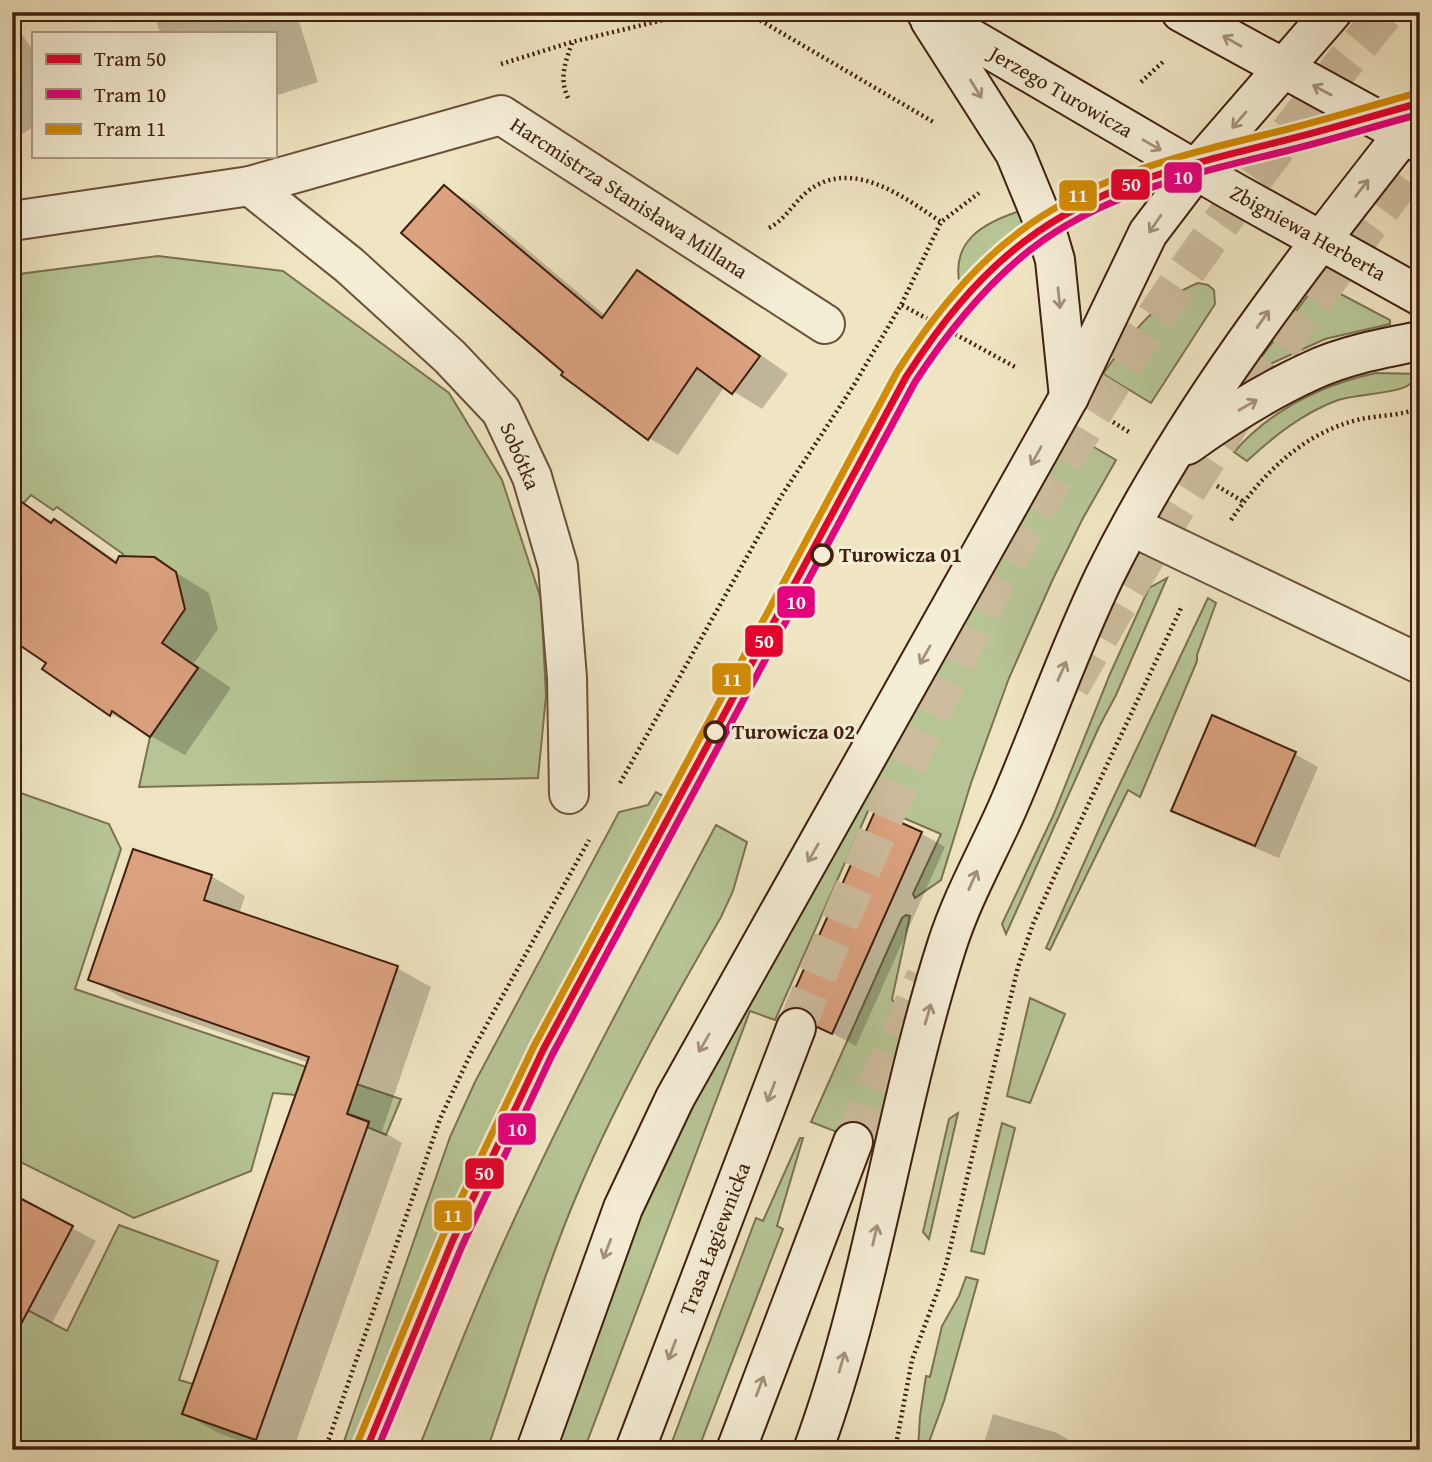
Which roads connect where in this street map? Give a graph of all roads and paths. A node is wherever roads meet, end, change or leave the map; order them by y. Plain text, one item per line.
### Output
1 (695, 12) edge
2 (746, 12) edge
3 (925, 12) edge
4 (1181, 12) edge
5 (1332, 12) edge
6 (572, 42) dead end
7 (1283, 69) junction
8 (939, 126) dead end
9 (1414, 130) edge
10 (1196, 170) junction
11 (250, 186) junction
12 (984, 191) dead end
13 (12, 221) edge
14 (941, 222) junction
15 (762, 233) dead end
16 (1321, 240) junction
17 (1420, 296) edge
18 (901, 305) junction
19 (825, 324) dead end
20 (1420, 341) edge
21 (1025, 372) dead end
22 (1069, 397) junction
23 (1420, 407) edge
24 (1171, 457) junction
25 (1211, 482) dead end
26 (1244, 502) junction
27 (1132, 526) junction
28 (1204, 560) junction
29 (1420, 664) edge
30 (620, 784) dead end
31 (569, 794) dead end
32 (593, 833) dead end
33 (796, 1028) tunnel mouth
34 (853, 1142) tunnel mouth
35 (325, 1450) edge
36 (536, 1450) edge
37 (635, 1450) edge
38 (736, 1450) edge
39 (813, 1450) edge
40 (895, 1450) edge

1 - 6 path
2 - 8 path
3 -> 10 main road, Jerzego Turowicza
3 -> 22 main road
7 -> 4 main road
5 - 7 main road
9 -> 7 main road
7 -> 10 main road
16 -> 9 main road
10 - 16 main road, Zbigniewa Herberta
10 -> 22 main road
11 - 13 main road, Harcmistrza Stanisława Millana
11 - 19 main road, Harcmistrza Stanisława Millana
11 - 31 main road, Sobótka
12 - 14 path
14 - 15 path
14 - 18 path
16 - 17 main road, Zbigniewa Herberta
24 -> 16 main road
18 - 21 path
18 - 30 path
24 -> 20 main road
22 -> 36 main road
23 - 26 path
24 - 27 main road
25 - 26 path
26 - 28 path
27 - 28 main road
39 -> 27 main road
28 - 29 main road
28 - 40 path
32 - 35 path
33 -> 37 main road, Trasa Łagiewnicka
38 -> 34 main road

